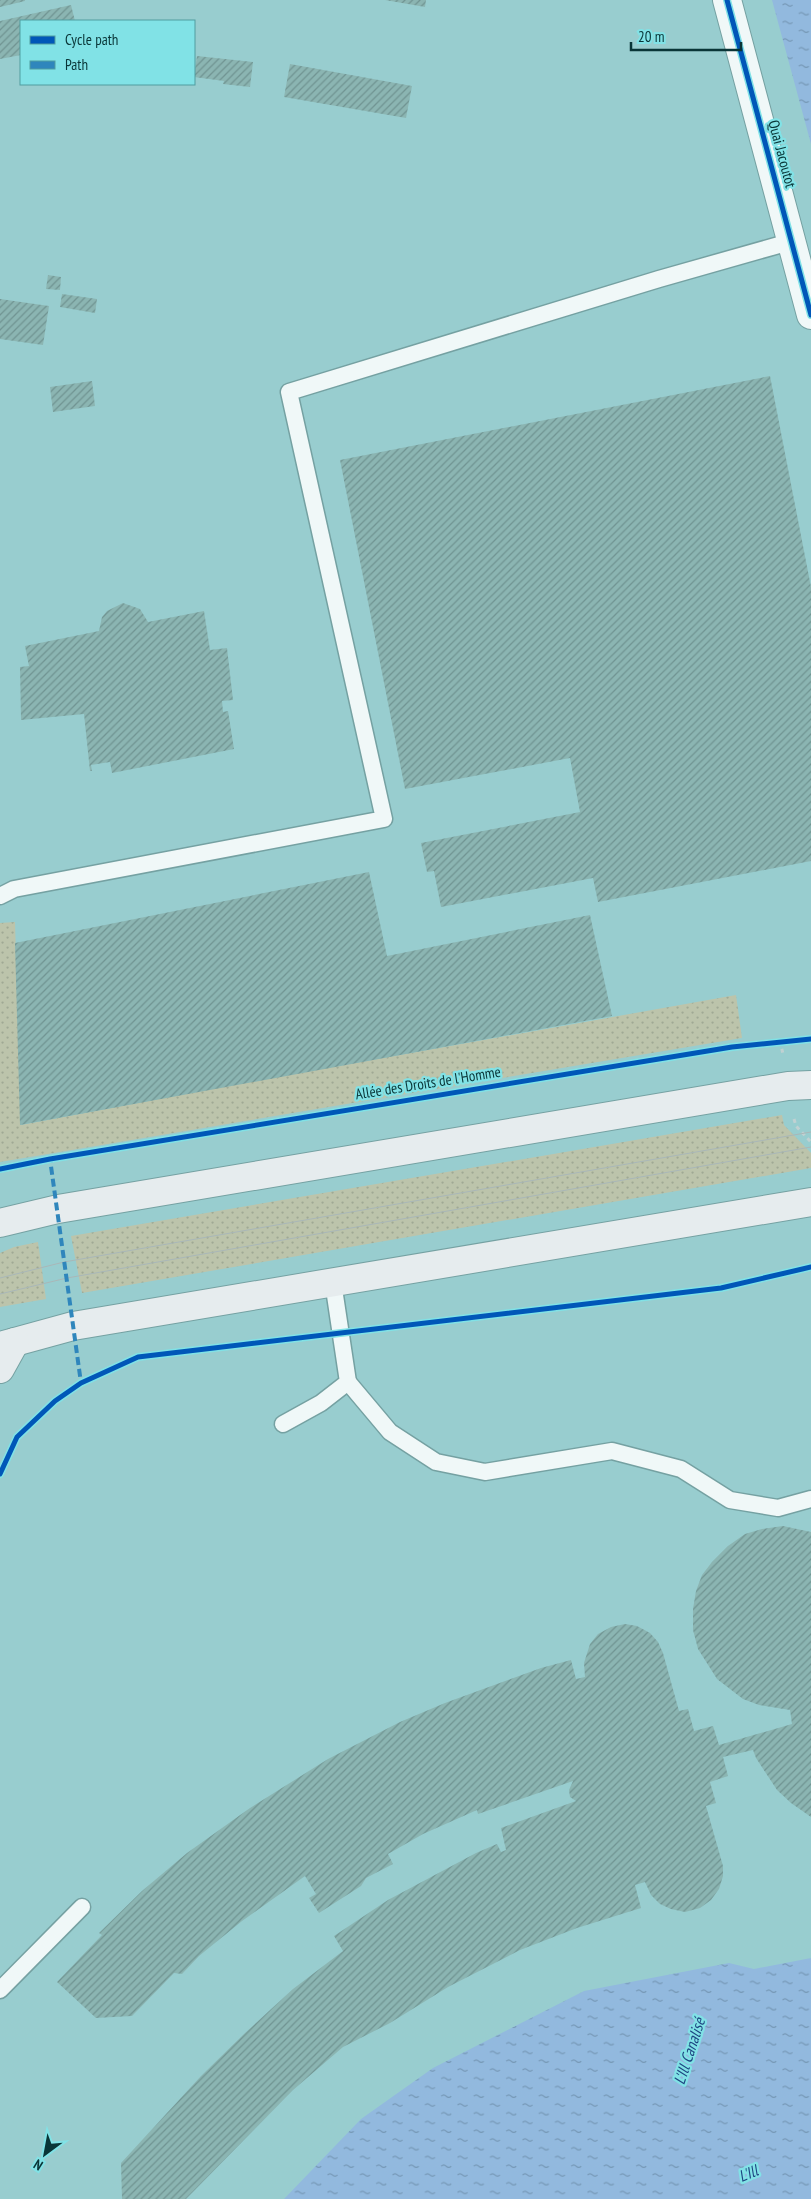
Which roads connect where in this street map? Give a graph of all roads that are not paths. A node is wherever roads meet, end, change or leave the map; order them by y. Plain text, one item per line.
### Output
1 (727, 0) edge
2 (793, 241) junction
3 (811, 315) edge
4 (5, 889) edge
5 (811, 1085) edge
6 (811, 1202) edge
7 (0, 1224) edge
8 (333, 1282) junction
9 (8, 1344) edge
10 (0, 1369) edge
11 (348, 1382) junction
12 (284, 1424) dead end
13 (811, 1499) edge
14 (82, 1907) dead end
15 (0, 1990) edge

1 - 2 street, Quai Jacoutot
2 - 3 street, Quai Jacoutot
2 - 4 lane
5 - 7 main road
6 - 8 main road
8 - 9 main road
8 - 11 lane
9 - 10 main road
11 - 12 lane
11 - 13 lane
14 - 15 lane

